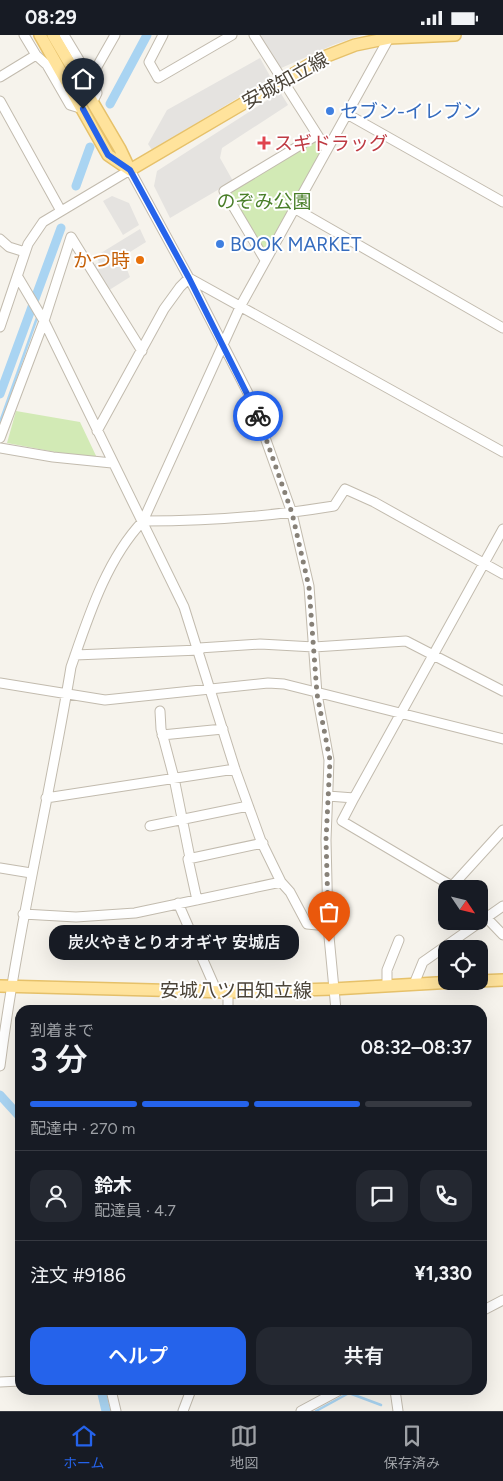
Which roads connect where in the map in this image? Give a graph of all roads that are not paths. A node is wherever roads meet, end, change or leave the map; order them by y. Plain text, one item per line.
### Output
1 (24, 35) edge
2 (40, 35) edge
3 (53, 35) edge
4 (64, 35) edge
5 (115, 35) edge
6 (163, 35) edge
7 (232, 35) edge
8 (254, 35) edge
9 (455, 35) edge
10 (389, 38) junction
11 (36, 55) junction
12 (0, 77) edge
13 (90, 79) junction
14 (282, 81) junction
15 (0, 101) edge
16 (93, 101) junction
17 (83, 109) junction
18 (347, 114) junction
19 (317, 135) junction
20 (327, 149) junction
21 (130, 170) junction
22 (503, 202) edge
23 (294, 208) junction
24 (61, 211) junction
25 (0, 239) edge
26 (25, 252) junction
27 (265, 261) junction
28 (18, 277) junction
29 (189, 278) junction
30 (241, 305) junction
31 (44, 321) junction
32 (0, 327) edge
33 (503, 328) edge
34 (224, 347) junction
35 (142, 351) junction
36 (97, 431) junction
37 (0, 438) edge
38 (0, 448) edge
39 (503, 452) edge
40 (112, 463) junction
41 (292, 513) junction
42 (143, 521) junction
43 (503, 529) edge
44 (484, 563) junction
45 (503, 574) edge
46 (314, 647) junction
47 (199, 649) junction
48 (75, 655) junction
49 (434, 655) junction
50 (0, 683) edge
51 (212, 688) junction
52 (503, 691) edge
53 (317, 694) junction
54 (67, 695) junction
55 (160, 711) dead end
56 (404, 712) junction
57 (223, 729) junction
58 (162, 735) junction
59 (503, 739) edge
60 (235, 769) junction
61 (174, 777) junction
62 (328, 796) junction
63 (46, 798) junction
64 (354, 798) junction
65 (248, 806) junction
66 (182, 819) junction
67 (150, 826) dead end
68 (503, 830) edge
69 (263, 843) junction
70 (190, 858) junction
71 (0, 868) edge
72 (31, 873) junction
73 (443, 880) edge
74 (461, 880) edge
75 (281, 882) junction
76 (197, 900) junction
77 (178, 903) junction
78 (503, 906) edge
79 (23, 914) junction
80 (488, 917) edge
81 (488, 920) edge
82 (328, 926) junction
83 (469, 930) edge
84 (503, 935) edge
85 (400, 940) dead end
86 (503, 980) edge
87 (488, 981) edge
88 (438, 983) edge
89 (414, 984) junction
90 (387, 986) junction
91 (5, 987) edge
92 (333, 989) junction
93 (223, 992) junction
94 (227, 1005) edge
95 (335, 1005) edge
96 (0, 1066) edge
97 (503, 1300) edge
98 (487, 1308) edge
99 (15, 1381) edge
100 (0, 1382) edge
101 (112, 1395) edge
102 (189, 1395) edge
103 (331, 1395) edge
104 (396, 1395) edge
105 (116, 1411) edge
106 (182, 1411) edge
107 (301, 1411) edge
108 (398, 1411) edge

1 - 11 street
2 - 17 main road
3 - 16 main road
4 - 13 street
5 - 13 street
6 - 7 street
8 - 14 street
9 - 10 main road, 安城知立線
10 - 14 main road, 安城知立線
10 - 18 street
11 - 12 street
11 - 17 street
13 - 16 street
14 - 19 street
14 - 21 main road, 安城知立線
15 - 24 street
16 - 21 main road
17 - 21 main road
18 - 20 street
18 - 22 street
19 - 20 street
19 - 27 street
20 - 23 street
21 - 24 street
21 - 29 street
23 - 27 street
23 - 33 street
24 - 26 street
25 - 26 street
26 - 28 street
27 - 30 street
28 - 31 street
28 - 32 street
29 - 30 street
29 - 34 street
29 - 35 street
30 - 34 street
30 - 39 street
31 - 35 street
31 - 36 street
31 - 37 street
34 - 41 street
34 - 42 street
35 - 36 street
36 - 40 street
38 - 40 street
40 - 42 street
41 - 42 street
41 - 44 street
41 - 46 street
42 - 47 street
42 - 48 street
43 - 44 street
44 - 45 street
44 - 49 street
46 - 47 street
46 - 49 street
46 - 53 street
47 - 48 street
47 - 51 street
48 - 54 street
49 - 52 street
49 - 56 street
50 - 54 street
51 - 53 street
51 - 54 street
51 - 57 street
53 - 56 street
53 - 62 street
54 - 63 street
55 - 58 street
56 - 59 street
56 - 64 street
57 - 58 street
57 - 60 street
58 - 61 street
60 - 61 street
60 - 65 street
61 - 63 street
61 - 66 street
62 - 64 street
62 - 82 street
63 - 72 street
64 - 73 street
65 - 66 street
65 - 69 street
66 - 67 street
66 - 70 street
68 - 74 street
69 - 70 street
69 - 75 street
70 - 76 street
71 - 72 street
72 - 79 street
75 - 76 street
75 - 82 street
76 - 77 street
77 - 79 street
77 - 93 street
78 - 80 street
79 - 91 street
81 - 84 street
82 - 92 street
83 - 89 street
85 - 90 street
86 - 87 main road
88 - 89 main road, 安城八ツ田知立線
89 - 90 main road, 安城八ツ田知立線
90 - 92 main road, 安城八ツ田知立線
91 - 93 main road, 安城八ツ田知立線
91 - 96 street
92 - 93 main road, 安城八ツ田知立線
92 - 95 street
93 - 94 street
97 - 98 street
99 - 100 street
101 - 105 street
102 - 106 street
103 - 107 street
104 - 108 street

